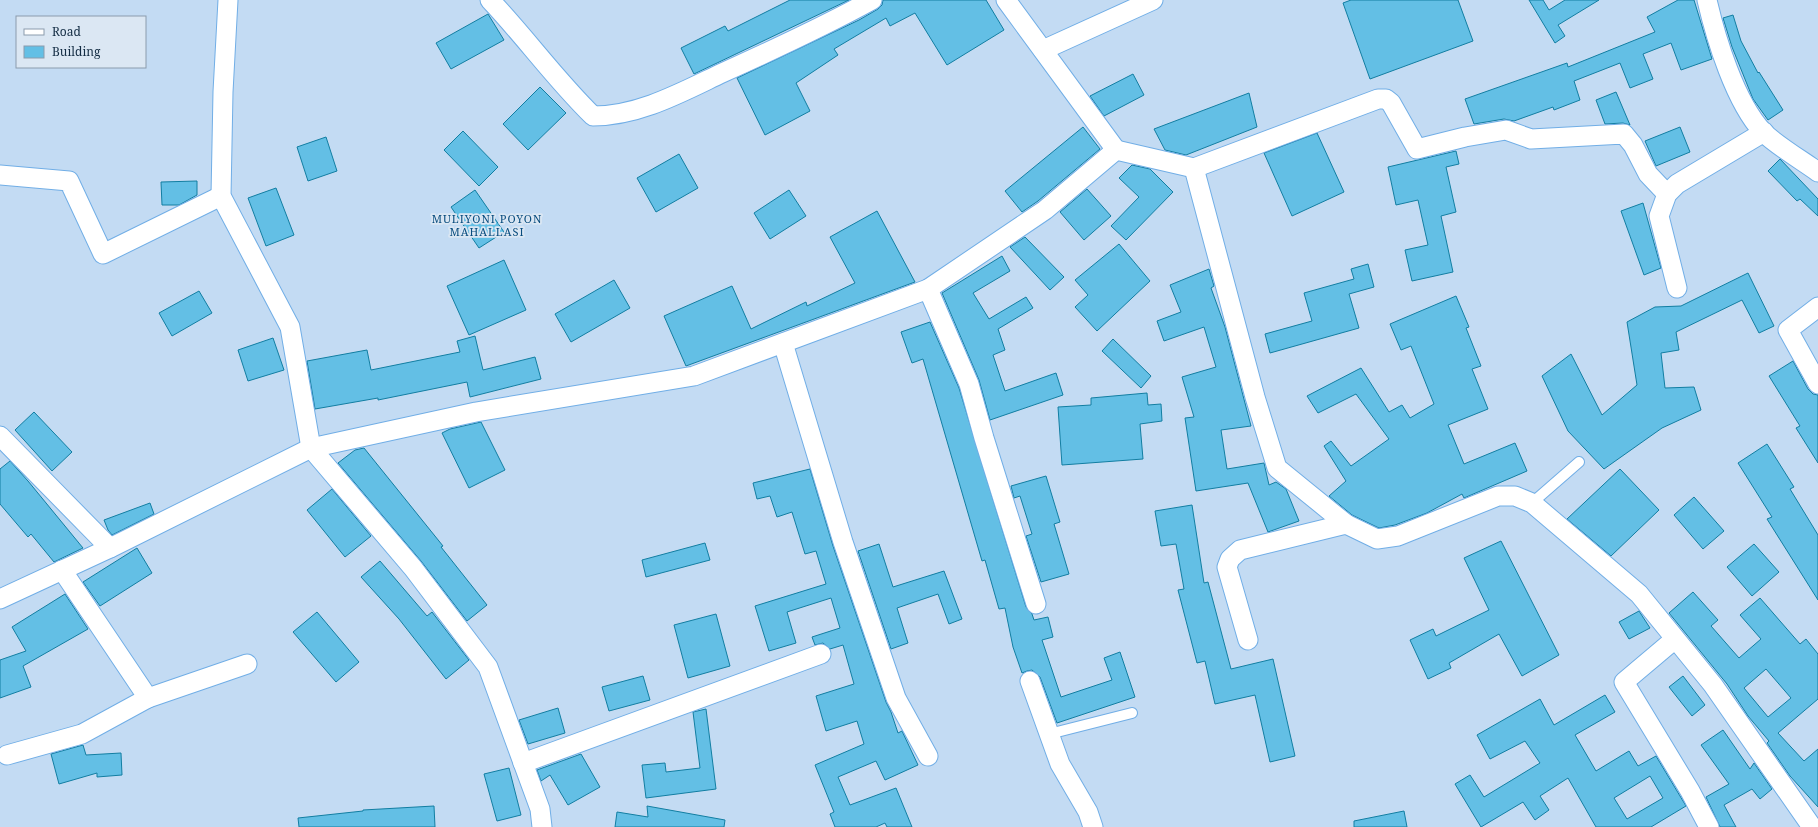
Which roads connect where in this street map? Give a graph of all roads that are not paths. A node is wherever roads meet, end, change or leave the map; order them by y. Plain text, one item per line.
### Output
1 (228, 0) edge
2 (490, 0) edge
3 (872, 0) edge
4 (1006, 0) edge
5 (1153, 0) edge
6 (1707, 0) edge
7 (1043, 50) junction
8 (1764, 132) junction
9 (1116, 150) junction
10 (1194, 168) junction
11 (1818, 172) edge
12 (0, 175) edge
13 (1668, 194) junction
14 (221, 196) junction
15 (1677, 288) dead end
16 (928, 289) junction
17 (1818, 308) edge
18 (783, 343) junction
19 (1818, 384) edge
20 (0, 436) edge
21 (310, 448) junction
22 (1579, 462) dead end
23 (1532, 502) junction
24 (1346, 524) junction
25 (110, 548) junction
26 (62, 570) junction
27 (0, 599) edge
28 (1036, 604) dead end
29 (1675, 639) junction
30 (1248, 640) dead end
31 (821, 654) dead end
32 (247, 664) dead end
33 (1030, 680) dead end
34 (148, 698) junction
35 (1132, 713) dead end
36 (1049, 734) junction
37 (6, 755) dead end
38 (928, 756) dead end
39 (523, 763) junction
40 (542, 827) edge
41 (1093, 827) edge
42 (1709, 827) edge
43 (1812, 827) edge

1 - 14 street
2 - 3 street
4 - 7 street
5 - 7 street
6 - 8 street
7 - 9 street
8 - 11 street
8 - 13 street
9 - 10 street
9 - 16 street
10 - 13 street
10 - 24 street
12 - 14 street
13 - 15 street
14 - 21 street
16 - 18 street
16 - 28 street
17 - 19 street
18 - 21 street
18 - 38 street
20 - 25 street
21 - 25 street
21 - 39 street
22 - 23 lane
23 - 24 street
23 - 29 street
24 - 30 street
25 - 26 street
26 - 27 street
26 - 34 street
29 - 42 street
29 - 43 street
31 - 39 street
32 - 34 street
33 - 36 street
34 - 37 street
35 - 36 lane
36 - 41 street
39 - 40 street

